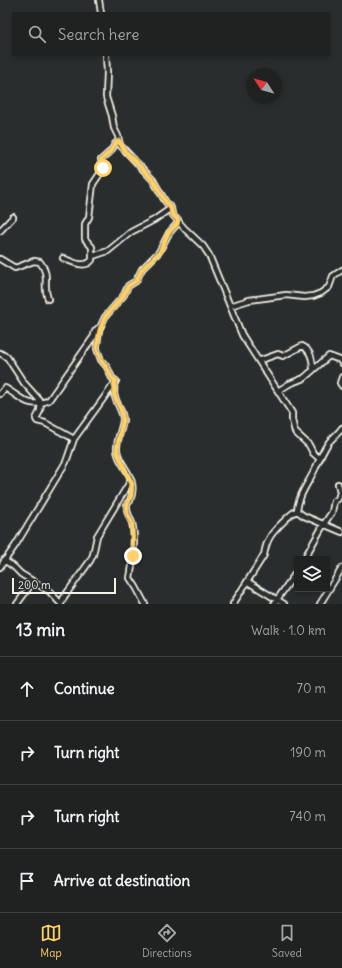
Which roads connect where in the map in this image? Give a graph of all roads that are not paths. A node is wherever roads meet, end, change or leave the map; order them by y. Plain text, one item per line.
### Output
1 (99, 0) edge
2 (101, 12) edge
3 (106, 56) edge
4 (119, 141) junction
5 (171, 208) junction
6 (13, 217) dead end
7 (178, 220) junction
8 (0, 231) edge
9 (93, 256) junction
10 (63, 258) dead end
11 (0, 259) edge
12 (342, 270) edge
13 (48, 299) dead end
14 (230, 306) junction
15 (101, 327) junction
16 (0, 353) edge
17 (258, 360) junction
18 (342, 363) edge
19 (314, 370) junction
20 (342, 377) edge
21 (116, 381) junction
22 (342, 386) edge
23 (278, 391) junction
24 (0, 394) edge
25 (41, 404) junction
26 (342, 428) edge
27 (74, 439) junction
28 (320, 459) junction
29 (131, 480) junction
30 (338, 484) dead end
31 (297, 511) junction
32 (324, 524) junction
33 (342, 532) edge
34 (306, 556) edge
35 (4, 560) junction
36 (0, 567) edge
37 (342, 568) edge
38 (294, 575) edge
39 (33, 582) junction
40 (248, 582) junction
41 (276, 602) edge
42 (17, 604) edge
43 (61, 604) edge
44 (145, 604) edge
45 (233, 604) edge
46 (284, 604) edge
47 (320, 604) edge

1 - 2 street
3 - 4 street
4 - 5 street
4 - 9 street
5 - 7 street
5 - 9 street
6 - 8 street
7 - 14 street
7 - 15 street
9 - 10 street
11 - 13 street
12 - 14 street
14 - 17 street
15 - 21 street
15 - 25 street
16 - 25 street
17 - 19 street
17 - 23 street
18 - 19 street
19 - 23 street
20 - 22 street
21 - 27 street
21 - 29 street
23 - 28 street
24 - 25 street
25 - 27 street
26 - 28 street
27 - 35 street
28 - 31 street
29 - 43 street
29 - 44 street
30 - 32 street
31 - 32 street
31 - 40 street
32 - 33 street
32 - 34 street
35 - 36 street
35 - 39 street
37 - 47 street
38 - 41 street
39 - 42 street
39 - 43 street
40 - 41 street
40 - 45 street
41 - 46 street

